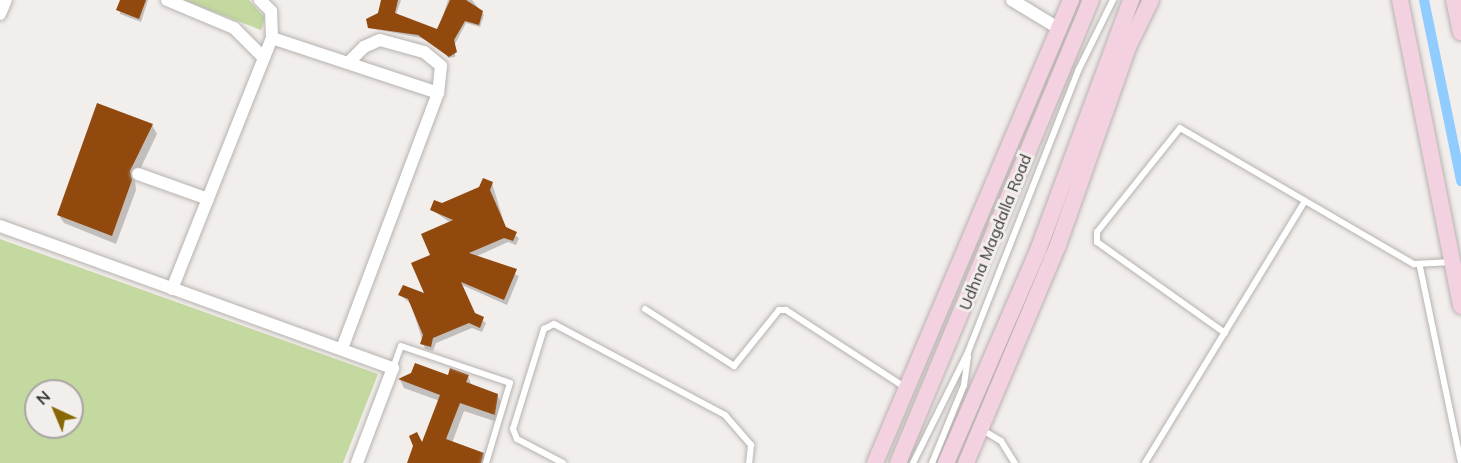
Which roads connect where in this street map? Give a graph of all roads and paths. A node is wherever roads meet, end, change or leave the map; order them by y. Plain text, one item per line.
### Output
1 (6, 0) edge
2 (167, 0) edge
3 (260, 0) edge
4 (1012, 0) edge
5 (1071, 0) edge
6 (1091, 0) edge
7 (1113, 0) edge
8 (1131, 0) edge
9 (1151, 0) edge
10 (1400, 0) edge
11 (1454, 0) edge
12 (0, 14) edge
13 (1058, 28) junction
14 (1461, 32) edge
15 (272, 38) junction
16 (264, 58) junction
17 (351, 62) junction
18 (438, 93) junction
19 (138, 174) dead end
20 (208, 199) junction
21 (1304, 203) junction
22 (0, 226) edge
23 (1452, 262) junction
24 (1420, 267) junction
25 (956, 269) junction
26 (172, 289) junction
27 (969, 295) junction
28 (1461, 306) edge
29 (645, 309) dead end
30 (1225, 333) junction
31 (342, 349) junction
32 (968, 352) junction
33 (393, 368) junction
34 (906, 388) junction
35 (980, 429) junction
36 (357, 463) edge
37 (486, 463) edge
38 (563, 463) edge
39 (749, 463) edge
40 (875, 463) edge
41 (898, 463) edge
42 (913, 463) edge
43 (932, 463) edge
44 (946, 463) edge
45 (966, 463) edge
46 (1015, 463) edge
47 (1145, 463) edge
48 (1461, 463) edge

1 - 12 street
2 - 16 street
3 - 15 street
4 - 13 street
5 - 13 street
6 - 27 street, Udhna Magdalla Road
7 - 32 lane
8 - 44 street
9 - 35 street
10 - 23 street
11 - 14 street
13 - 25 street
15 - 16 street
15 - 17 street
16 - 20 street
17 - 18 street
17 - 18 street
18 - 31 street
19 - 20 street
20 - 26 street
21 - 24 lane
21 - 30 lane
21 - 30 lane
22 - 26 street
23 - 24 lane
23 - 28 street
24 - 48 lane
25 - 27 street
25 - 34 street
26 - 31 street
27 - 41 street, Udhna Magdalla Road
29 - 34 lane
30 - 47 lane
31 - 33 street
32 - 42 lane
32 - 43 lane
33 - 36 street
33 - 37 lane
34 - 40 street
35 - 45 street
35 - 46 lane
38 - 39 lane

